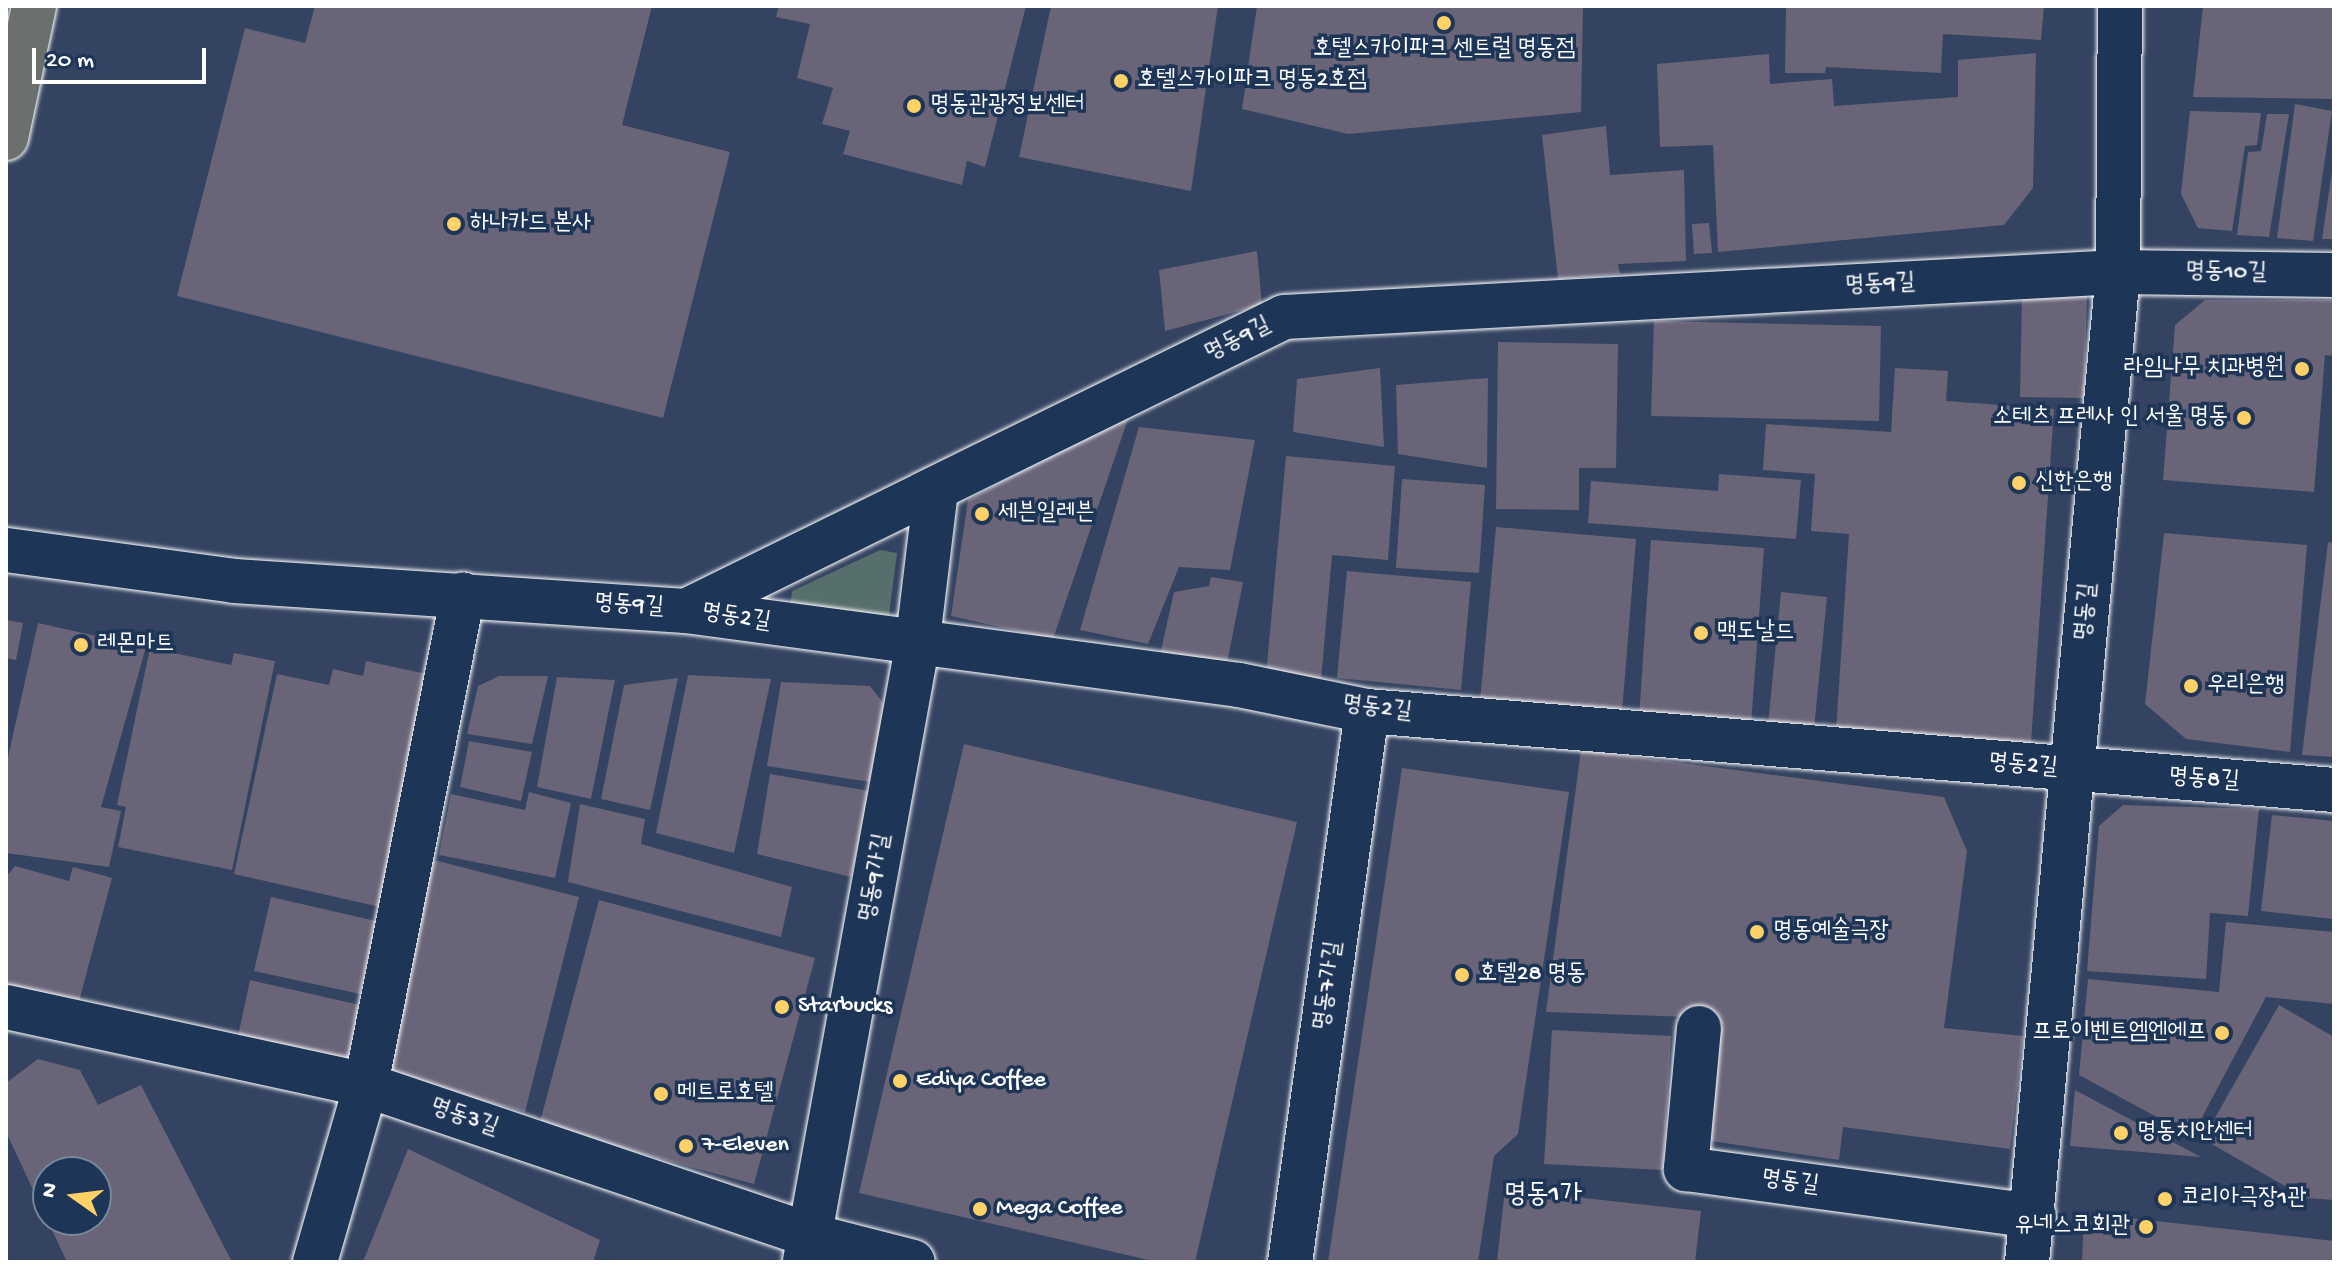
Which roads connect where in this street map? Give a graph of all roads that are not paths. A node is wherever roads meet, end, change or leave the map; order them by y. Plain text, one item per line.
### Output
1 (34, 6) edge
2 (2120, 6) edge
3 (6, 138) edge
4 (2118, 272) junction
5 (2334, 275) edge
6 (936, 491) junction
7 (6, 550) edge
8 (463, 594) junction
9 (686, 611) junction
10 (917, 647) junction
11 (1367, 711) junction
12 (2073, 771) junction
13 (2334, 790) edge
14 (6, 1007) edge
15 (1699, 1028) dead end
16 (366, 1085) junction
17 (2034, 1216) junction
18 (809, 1249) edge
19 (315, 1262) edge
20 (913, 1262) edge
21 (1290, 1262) edge
22 (2027, 1262) edge

1 - 3 main road
2 - 4 street, 명동길
4 - 5 street, 명동10길
4 - 6 street, 명동9길
4 - 12 street, 명동길
6 - 9 street, 명동9길
6 - 10 street, 명동9가길
7 - 8 street, 명동9길
8 - 9 street, 명동9길
8 - 16 street
9 - 10 street, 명동2길
10 - 11 street, 명동2길
10 - 18 street, 명동9가길
11 - 12 street, 명동2길
11 - 21 street, 명동7가길
12 - 13 street, 명동8길
12 - 17 street, 명동길
14 - 16 street, 명동3길
15 - 17 street, 명동길
16 - 18 street, 명동3길
16 - 19 street
17 - 22 street, 명동길
18 - 20 street, 명동3길

